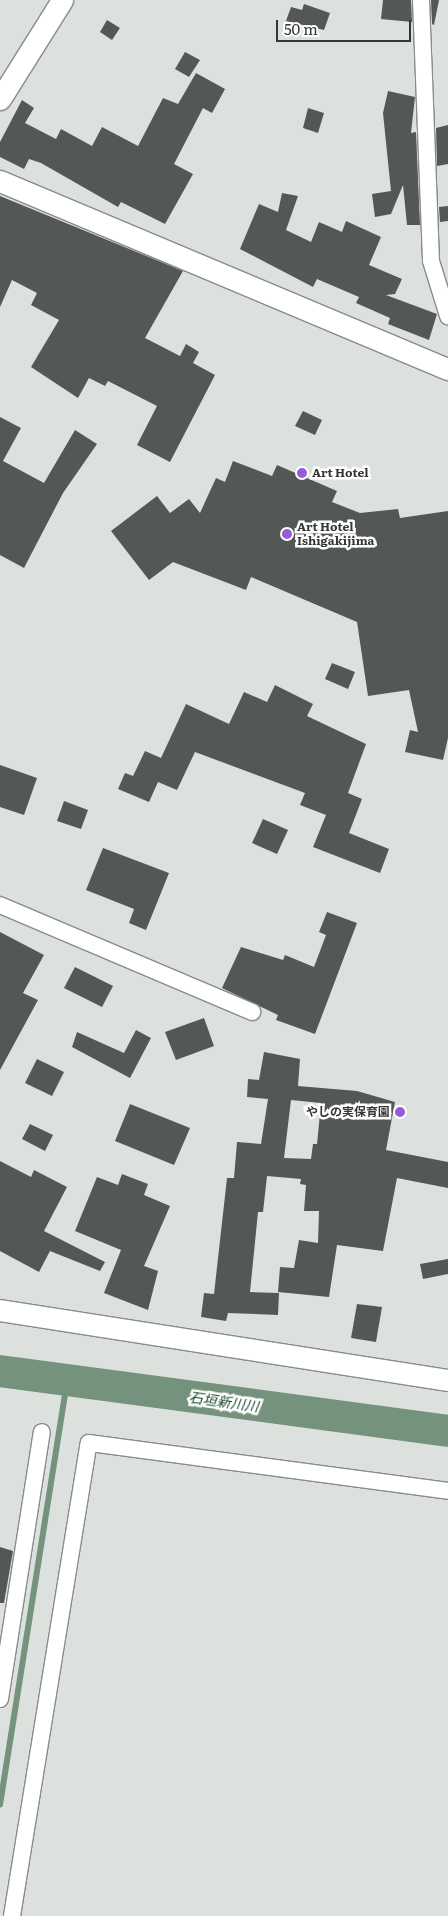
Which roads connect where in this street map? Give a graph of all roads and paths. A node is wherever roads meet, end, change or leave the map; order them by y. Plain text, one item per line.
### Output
1 (62, 0) edge
2 (420, 0) edge
3 (0, 99) edge
4 (0, 181) edge
5 (448, 316) edge
6 (448, 369) edge
7 (0, 905) edge
8 (252, 1012) dead end
9 (0, 1310) edge
10 (448, 1380) edge
11 (42, 1432) dead end
12 (448, 1491) edge
13 (0, 1699) edge
14 (12, 1916) edge

1 - 3 street
2 - 5 street
4 - 6 street
7 - 8 street
9 - 10 street
11 - 13 street
12 - 14 street

